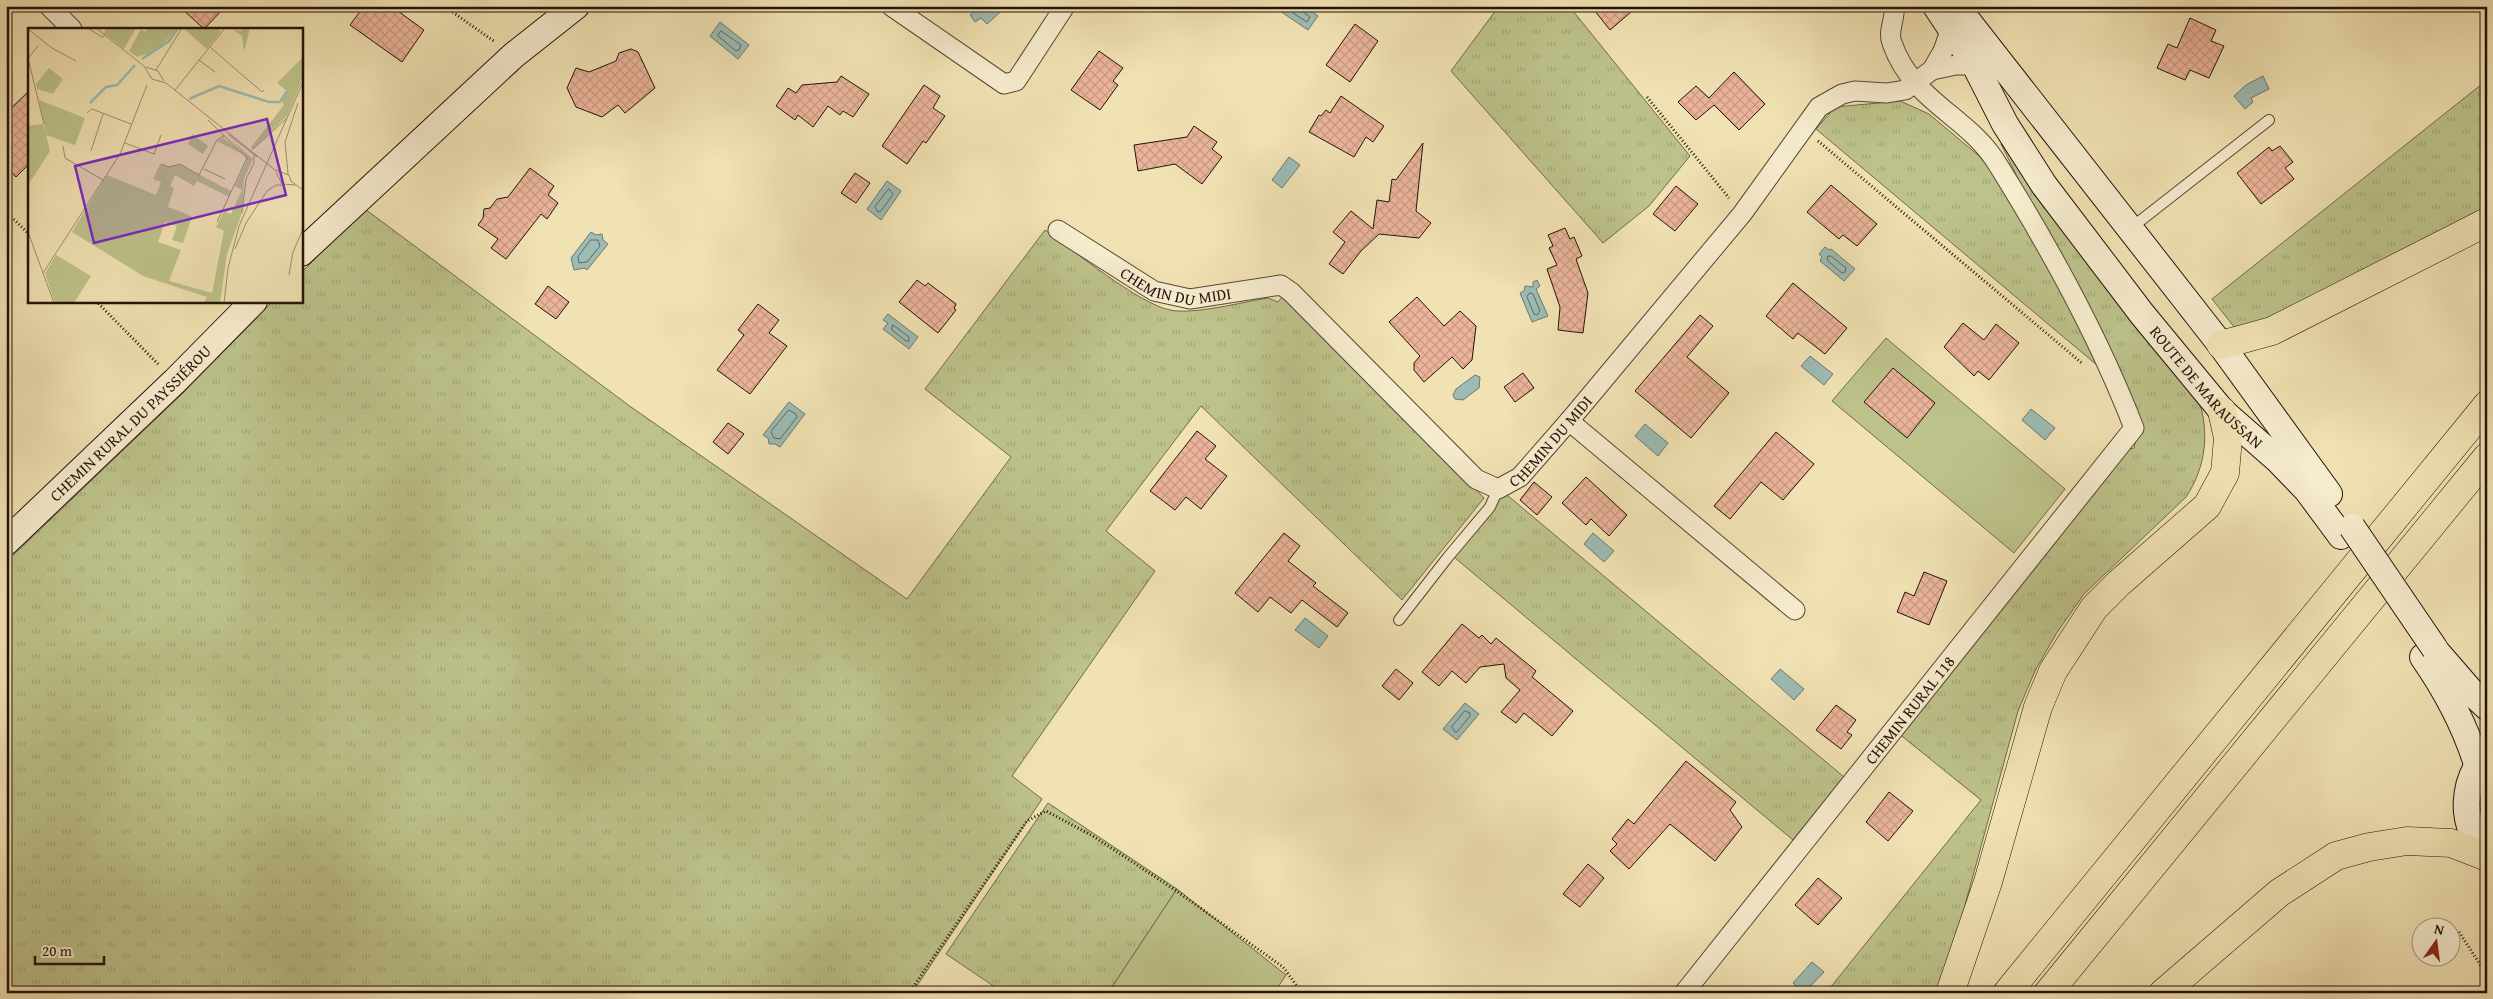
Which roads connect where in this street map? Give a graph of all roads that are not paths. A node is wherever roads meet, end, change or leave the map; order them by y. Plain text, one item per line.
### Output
1 (50, 6) edge
2 (576, 6) edge
3 (891, 6) edge
4 (1065, 6) edge
5 (1894, 6) edge
6 (1936, 6) edge
7 (1954, 17) edge
8 (71, 28) edge
9 (1975, 65) junction
10 (1932, 70) junction
11 (1915, 84) junction
12 (2269, 120) dead end
13 (2487, 222) edge
14 (2130, 228) junction
15 (1058, 230) dead end
16 (302, 252) edge
17 (253, 302) edge
18 (2220, 345) junction
19 (2487, 405) edge
20 (2222, 411) junction
21 (1569, 421) junction
22 (2487, 457) edge
23 (1498, 489) junction
24 (2346, 532) junction
25 (6, 542) edge
26 (1795, 610) dead end
27 (1400, 620) dead end
28 (2429, 653) junction
29 (2487, 707) edge
30 (2482, 758) edge
31 (2487, 851) edge
32 (2487, 857) edge
33 (1684, 992) edge
34 (1950, 993) edge
35 (2007, 993) edge
36 (2048, 993) edge
37 (2163, 993) edge

1 - 8 street
2 - 16 main road
3 - 4 street
5 - 11 street
6 - 7 main road, ROUTE DE MARAUSSAN
7 - 9 main road, ROUTE DE MARAUSSAN
7 - 10 street
7 - 14 main road, ROUTE DE MARAUSSAN
9 - 10 street
9 - 20 main road, ROUTE DE MARAUSSAN
10 - 11 street, CHEMIN DU MIDI
11 - 21 street, CHEMIN DU MIDI
11 - 33 street, CHEMIN RURAL 118
12 - 14 lane
13 - 18 highway
14 - 18 main road, ROUTE DE MARAUSSAN
15 - 23 street, CHEMIN DU MIDI
17 - 25 main road, CHEMIN RURAL DU PAYSSIÉROU
18 - 24 main road, ROUTE DE MARAUSSAN
19 - 35 highway
20 - 24 main road, ROUTE DE MARAUSSAN
20 - 34 highway
21 - 23 street, CHEMIN DU MIDI
21 - 26 street
22 - 36 highway
23 - 27 lane
24 - 28 main road, ROUTE DE MARAUSSAN, bridge
28 - 29 main road, ROUTE DE MARAUSSAN
28 - 30 main road, ROUTE DE MARAUSSAN
30 - 31 main road
32 - 37 highway

